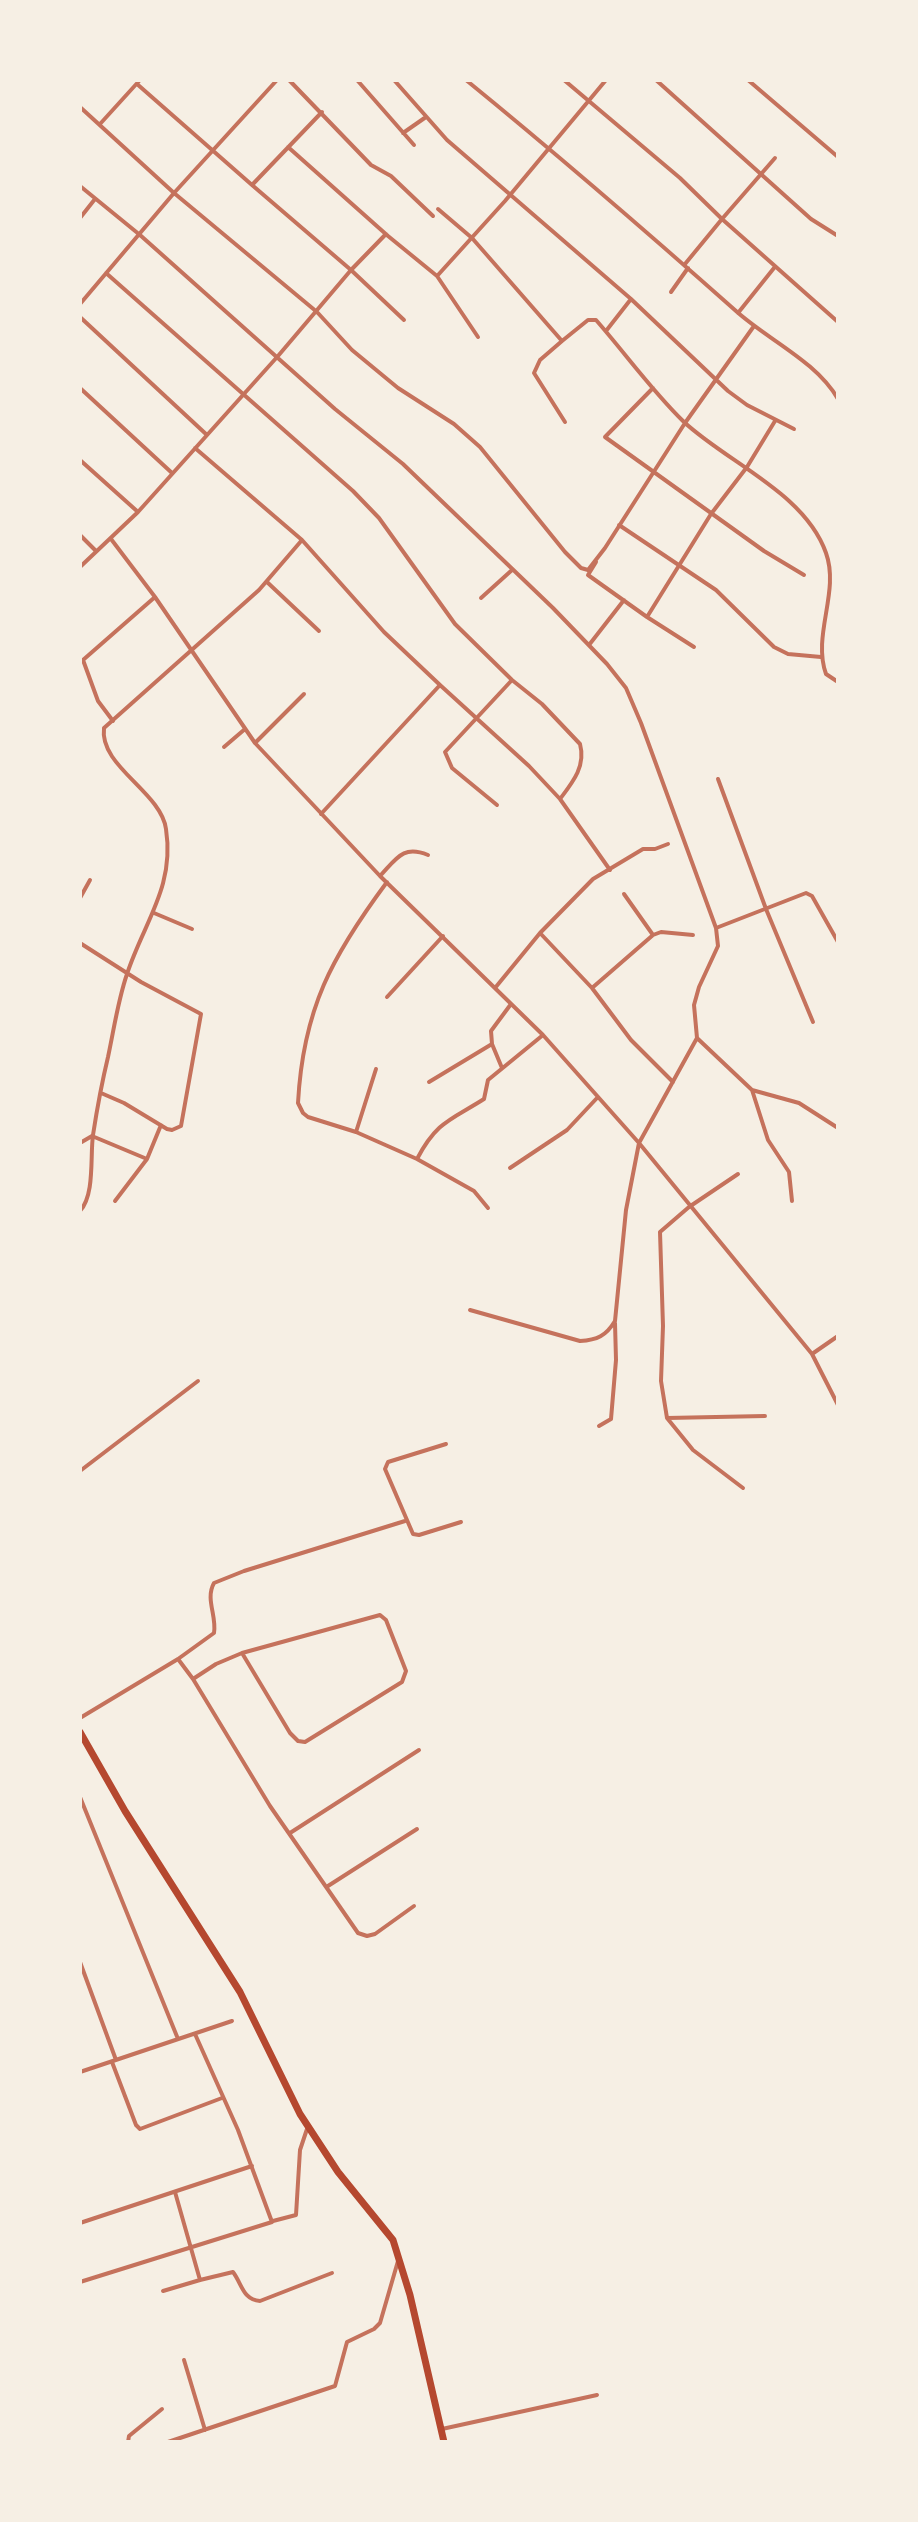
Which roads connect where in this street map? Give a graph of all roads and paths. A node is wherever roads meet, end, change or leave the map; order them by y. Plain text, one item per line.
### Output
1 (277, 80) edge
2 (289, 80) edge
3 (357, 80) edge
4 (394, 80) edge
5 (466, 80) edge
6 (564, 80) edge
7 (606, 80) edge
8 (656, 80) edge
9 (748, 80) edge
10 (138, 82) edge
11 (589, 100) junction
12 (80, 107) edge
13 (322, 112) junction
14 (426, 117) junction
15 (100, 124) junction
16 (403, 133) junction
17 (414, 145) dead end
18 (288, 147) junction
19 (549, 147) junction
20 (211, 151) junction
21 (838, 157) edge
22 (775, 158) dead end
23 (762, 173) junction
24 (252, 185) junction
25 (80, 186) edge
26 (174, 193) junction
27 (510, 195) junction
28 (95, 199) junction
29 (438, 209) dead end
30 (433, 216) dead end
31 (80, 218) edge
32 (722, 219) junction
33 (386, 234) junction
34 (140, 235) junction
35 (838, 236) edge
36 (472, 238) junction
37 (687, 266) junction
38 (774, 267) junction
39 (351, 270) junction
40 (106, 273) junction
41 (437, 276) junction
42 (671, 292) dead end
43 (631, 299) junction
44 (80, 304) edge
45 (317, 312) junction
46 (738, 313) junction
47 (80, 317) edge
48 (404, 320) dead end
49 (838, 322) edge
50 (754, 326) junction
51 (606, 331) junction
52 (478, 337) dead end
53 (562, 341) junction
54 (278, 356) junction
55 (716, 379) junction
56 (80, 388) edge
57 (653, 388) junction
58 (242, 396) junction
59 (838, 399) edge
60 (775, 421) junction
61 (565, 422) dead end
62 (685, 423) junction
63 (794, 429) dead end
64 (207, 435) junction
65 (195, 448) junction
66 (80, 460) edge
67 (747, 467) junction
68 (653, 471) junction
69 (172, 473) junction
70 (138, 512) junction
71 (711, 514) junction
72 (619, 525) junction
73 (80, 535) edge
74 (111, 539) junction
75 (302, 540) junction
76 (605, 548) junction
77 (96, 551) junction
78 (680, 566) junction
79 (80, 567) edge
80 (512, 570) junction
81 (804, 575) dead end
82 (267, 582) junction
83 (155, 597) junction
84 (481, 598) dead end
85 (624, 600) junction
86 (647, 617) junction
87 (319, 631) dead end
88 (589, 645) junction
89 (694, 647) dead end
90 (191, 653) junction
91 (821, 657) junction
92 (512, 680) junction
93 (838, 682) edge
94 (440, 685) junction
95 (304, 694) dead end
96 (477, 719) junction
97 (113, 721) junction
98 (245, 729) junction
99 (255, 743) junction
100 (224, 747) dead end
101 (718, 779) dead end
102 (560, 799) junction
103 (497, 805) dead end
104 (321, 815) junction
105 (668, 844) dead end
106 (428, 855) dead end
107 (610, 870) junction
108 (380, 876) junction
109 (90, 880) dead end
110 (387, 882) junction
111 (624, 894) dead end
112 (80, 898) edge
113 (766, 909) junction
114 (154, 913) junction
115 (716, 928) junction
116 (192, 929) dead end
117 (540, 933) junction
118 (653, 935) junction
119 (693, 935) dead end
120 (443, 936) junction
121 (838, 942) edge
122 (80, 943) edge
123 (127, 973) junction
124 (495, 988) junction
125 (592, 988) junction
126 (387, 997) dead end
127 (512, 1003) junction
128 (813, 1022) dead end
129 (543, 1035) junction
130 (697, 1038) junction
131 (492, 1044) junction
132 (502, 1068) junction
133 (376, 1069) dead end
134 (429, 1082) dead end
135 (673, 1082) junction
136 (752, 1090) junction
137 (101, 1093) junction
138 (597, 1098) junction
139 (161, 1125) junction
140 (838, 1128) edge
141 (356, 1132) junction
142 (92, 1136) junction
143 (80, 1143) edge
144 (639, 1143) junction
145 (147, 1159) junction
146 (417, 1159) junction
147 (510, 1168) dead end
148 (738, 1174) dead end
149 (115, 1201) dead end
150 (792, 1201) dead end
151 (689, 1207) junction
152 (488, 1208) dead end
153 (80, 1211) edge
154 (470, 1310) dead end
155 (615, 1321) junction
156 (838, 1336) edge
157 (812, 1354) junction
158 (198, 1381) dead end
159 (838, 1405) edge
160 (765, 1416) dead end
161 (667, 1418) junction
162 (599, 1426) dead end
163 (446, 1444) dead end
164 (80, 1471) edge
165 (743, 1488) dead end
166 (405, 1521) junction
167 (461, 1522) dead end
168 (242, 1653) junction
169 (178, 1659) junction
170 (193, 1679) junction
171 (80, 1718) edge
172 (80, 1732) edge
173 (419, 1750) dead end
174 (80, 1797) edge
175 (417, 1829) dead end
176 (290, 1833) junction
177 (328, 1886) junction
178 (414, 1906) dead end
179 (80, 1962) edge
180 (232, 2021) dead end
181 (195, 2034) junction
182 (178, 2039) junction
183 (114, 2061) junction
184 (80, 2072) edge
185 (223, 2098) junction
186 (308, 2127) junction
187 (252, 2166) junction
188 (175, 2192) junction
189 (272, 2222) junction
190 (80, 2223) edge
191 (190, 2246) junction
192 (399, 2257) junction
193 (332, 2273) dead end
194 (200, 2280) junction
195 (80, 2282) edge
196 (163, 2291) dead end
197 (184, 2360) dead end
198 (597, 2395) dead end
199 (162, 2409) dead end
200 (440, 2429) junction
201 (205, 2430) junction
202 (128, 2442) edge
203 (168, 2442) edge
204 (444, 2442) edge

1 - 20 street
2 - 13 street
3 - 16 street
4 - 14 street
5 - 19 street
6 - 11 street
7 - 11 street
8 - 23 street
9 - 21 street
10 - 15 street
10 - 20 street
11 - 19 street
11 - 32 street
12 - 15 street
13 - 18 street
13 - 30 street
14 - 16 street
14 - 27 street
15 - 26 street
16 - 17 street
18 - 24 street
18 - 33 street
19 - 27 street
19 - 37 street
20 - 24 street
20 - 26 street
22 - 23 street
23 - 32 street
23 - 35 street
24 - 39 street
25 - 28 street
26 - 34 street
26 - 45 street
27 - 36 street
27 - 43 street
28 - 31 street
28 - 34 street
29 - 36 street
32 - 37 street
32 - 38 street
33 - 39 street
33 - 41 street
34 - 40 street
34 - 54 street
36 - 41 street
36 - 53 street
37 - 42 street
37 - 46 street
38 - 46 street
38 - 49 street
39 - 45 street
39 - 48 street
40 - 44 street
40 - 58 street
41 - 52 street
43 - 51 street
43 - 55 street
45 - 54 street
45 - 76 street
46 - 50 street
47 - 64 street
50 - 55 street
50 - 59 street
51 - 53 street
51 - 57 street
53 - 61 street
54 - 58 street
54 - 80 street
55 - 60 street
55 - 62 street
56 - 69 street
57 - 62 street
57 - 68 street
58 - 64 street
58 - 92 street
60 - 63 street
60 - 67 street
62 - 67 street
62 - 68 street
64 - 65 street
65 - 69 street
65 - 75 street
66 - 70 street
67 - 71 street
67 - 91 street
68 - 71 street
68 - 72 street
69 - 70 street
70 - 74 street
71 - 78 street
71 - 81 street
72 - 76 street
72 - 78 street
73 - 77 street
74 - 77 street
74 - 83 street
75 - 82 street
75 - 94 street
76 - 85 street
77 - 79 street
78 - 86 street
78 - 91 street
80 - 84 street
80 - 88 street
82 - 87 street
82 - 90 street
83 - 90 street
83 - 97 street
85 - 86 street
85 - 88 street
86 - 89 street
88 - 115 street
90 - 97 street
90 - 98 street
91 - 93 street
92 - 96 street
92 - 102 street
94 - 96 street
94 - 104 street
95 - 99 street
96 - 102 street
96 - 103 street
97 - 114 street
98 - 99 street
98 - 100 street
99 - 104 street
101 - 113 street
102 - 107 street
104 - 108 street
105 - 107 street
106 - 108 street
107 - 117 street
108 - 110 street
109 - 112 street
110 - 120 street
110 - 141 street
111 - 118 street
113 - 115 street
113 - 121 street
113 - 128 street
114 - 116 street
114 - 123 street
115 - 130 street
117 - 124 street
117 - 125 street
118 - 119 street
118 - 125 street
120 - 124 street
120 - 126 street
122 - 123 street
123 - 137 street
123 - 139 street
124 - 127 street
125 - 135 street
127 - 129 street
127 - 131 street
129 - 132 street
129 - 138 street
130 - 135 street
130 - 136 street
131 - 132 street
131 - 134 street
132 - 146 street
133 - 141 street
135 - 144 street
136 - 140 street
136 - 150 street
137 - 139 street
137 - 142 street
138 - 144 street
138 - 147 street
139 - 145 street
141 - 146 street
142 - 143 street
142 - 145 street
142 - 153 street
144 - 151 street
144 - 155 street
145 - 149 street
146 - 152 street
148 - 151 street
151 - 157 street
151 - 161 street
154 - 155 street
155 - 162 street
156 - 157 street
157 - 159 street
158 - 164 street
160 - 161 street
161 - 165 street
163 - 166 street
166 - 167 street
166 - 169 street
168 - 168 street
168 - 170 street
169 - 170 street
169 - 171 street
170 - 176 street
172 - 186 highway
173 - 176 street
174 - 182 street
175 - 177 street
176 - 177 street
177 - 178 street
179 - 183 street
180 - 181 street
181 - 182 street
181 - 185 street
182 - 183 street
183 - 184 street
183 - 185 street
185 - 187 street
186 - 189 street
186 - 192 highway
187 - 188 street
187 - 189 street
188 - 190 street
188 - 191 street
189 - 191 street
191 - 194 street
191 - 195 street
192 - 200 highway
192 - 201 street
193 - 194 street
194 - 196 street
197 - 201 street
198 - 200 street
199 - 202 street
200 - 204 highway
201 - 203 street

